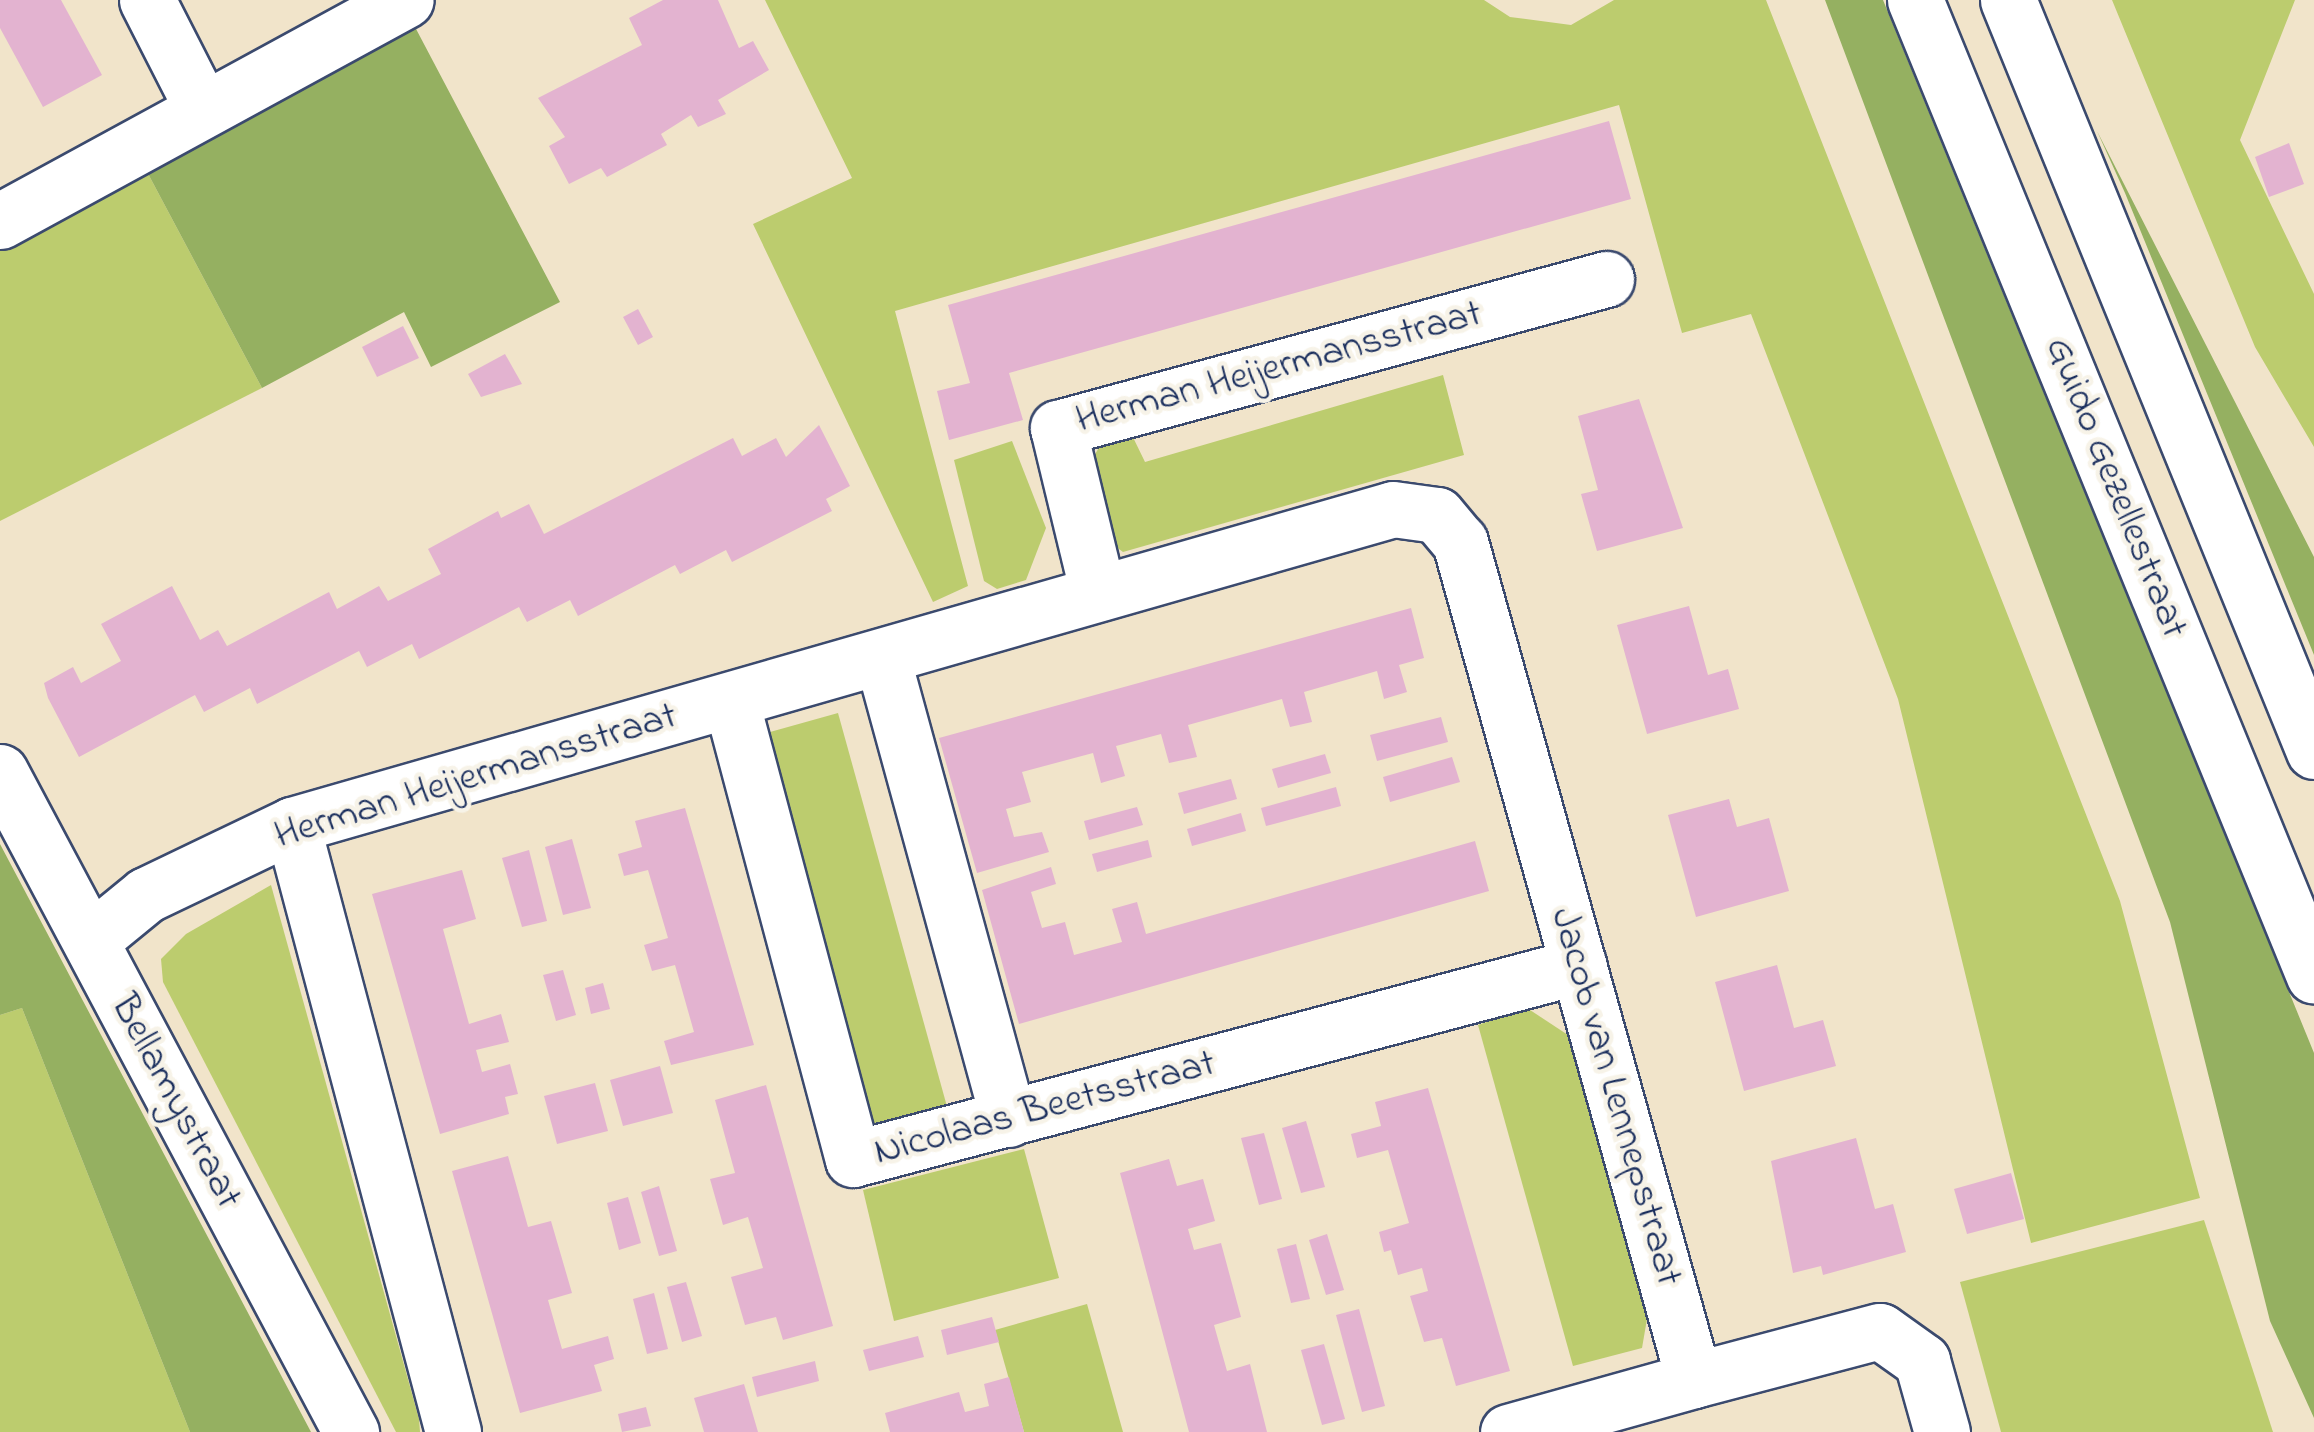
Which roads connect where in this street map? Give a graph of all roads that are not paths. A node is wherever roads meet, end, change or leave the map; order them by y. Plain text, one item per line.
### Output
1 (147, 0) edge
2 (406, 0) edge
3 (1915, 0) edge
4 (2008, 0) edge
5 (203, 110) junction
6 (0, 221) edge
7 (1606, 279) dead end
8 (1437, 515) joint
9 (1098, 593) junction
10 (882, 657) junction
11 (731, 701) junction
12 (2314, 751) edge
13 (0, 772) edge
14 (292, 826) junction
15 (91, 940) junction
16 (1579, 966) junction
17 (2314, 976) edge
18 (1008, 1119) junction
19 (1694, 1380) junction
20 (351, 1432) edge
21 (453, 1432) edge
22 (1508, 1432) edge
23 (1942, 1432) edge

1 - 5 street
2 - 5 street
3 - 17 street, Guido Gezellestraat
4 - 12 street
5 - 6 street
7 - 9 street, Herman Heijermansstraat
8 - 9 street, Herman Heijermansstraat
8 - 16 street, Jacob van Lennepstraat
9 - 10 street, Herman Heijermansstraat
10 - 11 street, Herman Heijermansstraat
10 - 18 street
11 - 14 street, Herman Heijermansstraat
11 - 18 street, Nicolaas Beetsstraat
13 - 15 street, Bellamystraat
14 - 15 street, Herman Heijermansstraat
14 - 21 street
15 - 20 street, Bellamystraat
16 - 18 street, Nicolaas Beetsstraat
16 - 19 street, Jacob van Lennepstraat
19 - 22 street
19 - 23 street

